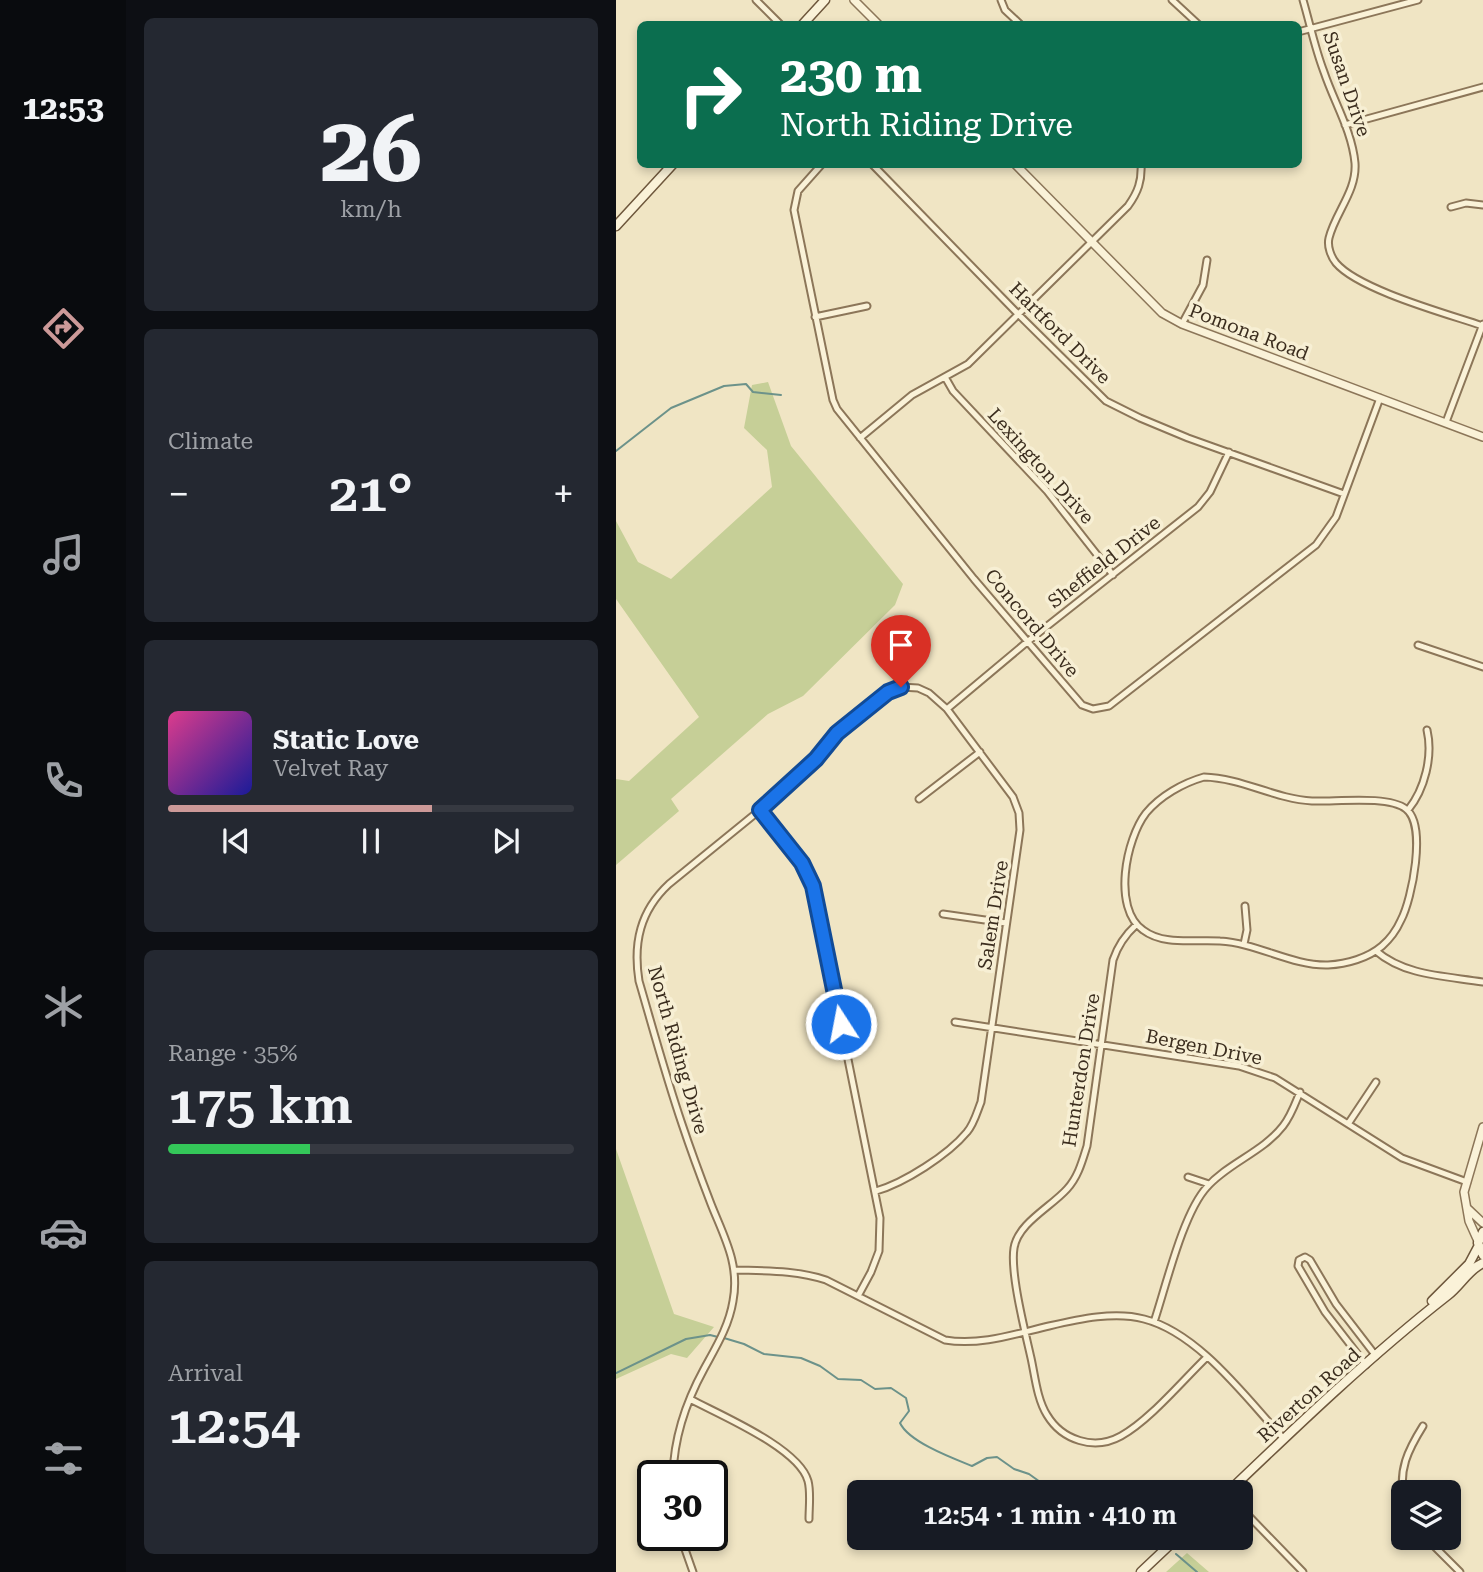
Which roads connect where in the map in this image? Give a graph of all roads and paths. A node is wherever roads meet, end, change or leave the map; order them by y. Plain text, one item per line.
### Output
1 (756, 0) edge
2 (825, 0) edge
3 (854, 0) edge
4 (1001, 0) edge
5 (1172, 0) edge
6 (1303, 0) edge
7 (1418, 0) edge
8 (777, 21) edge
9 (806, 21) edge
10 (875, 21) edge
11 (1017, 21) edge
12 (1195, 21) edge
13 (1311, 29) junction
14 (1302, 31) edge
15 (1483, 87) edge
16 (1345, 125) junction
17 (669, 168) edge
18 (818, 168) edge
19 (876, 168) edge
20 (1019, 168) edge
21 (1141, 168) edge
22 (1483, 205) edge
23 (1451, 207) dead end
24 (616, 226) edge
25 (1090, 242) junction
26 (1207, 260) dead end
27 (867, 306) dead end
28 (1018, 315) junction
29 (816, 317) junction
30 (1182, 324) junction
31 (1483, 325) edge
32 (945, 377) junction
33 (1380, 398) junction
34 (1446, 422) junction
35 (1483, 437) edge
36 (860, 438) junction
37 (1229, 452) junction
38 (1345, 494) junction
39 (1113, 575) junction
40 (1027, 642) junction
41 (1418, 645) dead end
42 (1483, 667) edge
43 (947, 709) junction
44 (865, 711) joint
45 (1427, 730) dead end
46 (980, 752) junction
47 (919, 799) dead end
48 (760, 810) junction
49 (1408, 810) junction
50 (1245, 906) dead end
51 (943, 914) dead end
52 (1006, 923) junction
53 (1136, 925) junction
54 (1244, 944) junction
55 (1376, 950) junction
56 (1483, 982) edge
57 (955, 1022) dead end
58 (992, 1026) junction
59 (1101, 1043) junction
60 (1376, 1082) dead end
61 (1300, 1093) junction
62 (1348, 1124) junction
63 (1483, 1127) edge
64 (1188, 1177) dead end
65 (1467, 1182) junction
66 (1209, 1184) junction
67 (876, 1191) junction
68 (1466, 1207) junction
69 (1483, 1223) edge
70 (1481, 1244) edge
71 (1483, 1263) edge
72 (734, 1270) junction
73 (858, 1296) junction
74 (1413, 1321) junction
75 (1154, 1322) junction
76 (1025, 1331) junction
77 (1376, 1356) junction
78 (1207, 1357) junction
79 (1366, 1365) junction
80 (690, 1398) junction
81 (1423, 1426) dead end
82 (1284, 1438) junction
83 (675, 1460) edge
84 (1240, 1480) edge
85 (1402, 1480) edge
86 (809, 1518) dead end
87 (1253, 1520) edge
88 (1164, 1550) edge
89 (1438, 1550) edge
90 (686, 1551) edge
91 (693, 1572) edge
92 (1141, 1572) edge
93 (1303, 1572) edge
94 (1460, 1572) edge

1 - 8 street
2 - 9 main road
3 - 10 street
4 - 11 street
5 - 12 street
6 - 13 street, Susan Drive
7 - 13 street
13 - 14 street
13 - 16 street, Susan Drive
15 - 16 street
16 - 31 street, Susan Drive
17 - 24 main road
18 - 29 street, Concord Drive
19 - 28 street, Hartford Drive
20 - 25 street, Pomona Road
21 - 25 street
22 - 23 street
25 - 28 street
25 - 30 street, Pomona Road
26 - 30 street
27 - 29 street
28 - 32 street
28 - 37 street, Hartford Drive
29 - 36 street, Concord Drive
30 - 33 street, Pomona Road
31 - 34 street
32 - 36 street
32 - 39 street, Lexington Drive
33 - 34 street, Pomona Road
33 - 38 street, Concord Drive
34 - 35 street, Pomona Road
36 - 40 street, Concord Drive
37 - 38 street, Hartford Drive
37 - 39 street, Sheffield Drive
38 - 40 street, Concord Drive
39 - 40 street, Sheffield Drive
40 - 43 street, Sheffield Drive
41 - 42 street
43 - 44 street, Salem Drive
43 - 46 street, Salem Drive
44 - 48 street, North Riding Drive
45 - 49 street
46 - 47 street
46 - 52 street, Salem Drive
48 - 67 street
48 - 72 street, North Riding Drive
49 - 53 street
49 - 55 street
50 - 54 street
51 - 52 street
52 - 58 street, Salem Drive
53 - 54 street
53 - 59 street, Hunterdon Drive
54 - 55 street
55 - 56 street
57 - 58 street, Bergen Drive
58 - 59 street, Bergen Drive
58 - 67 street, Salem Drive
59 - 61 street, Bergen Drive
59 - 76 street, Hunterdon Drive
60 - 62 street
61 - 62 street, Bergen Drive
61 - 66 street
62 - 65 street, Bergen Drive
63 - 65 street
64 - 66 street
65 - 68 street
66 - 75 street
67 - 73 street
68 - 69 street
68 - 70 street
70 - 74 main road, Riverton Road
71 - 74 main road, Riverton Road
72 - 73 street
72 - 80 street, North Riding Drive
73 - 76 street
74 - 77 main road, Riverton Road
75 - 76 street
75 - 78 street
76 - 78 street, Hunterdon Drive
77 - 79 main road, Riverton Road
77 - 79 street
78 - 82 street
79 - 82 main road, Riverton Road
80 - 83 street, North Riding Drive
80 - 86 street
81 - 85 street
82 - 84 main road, Riverton Road
87 - 93 street
88 - 92 main road
89 - 94 street
90 - 91 street

